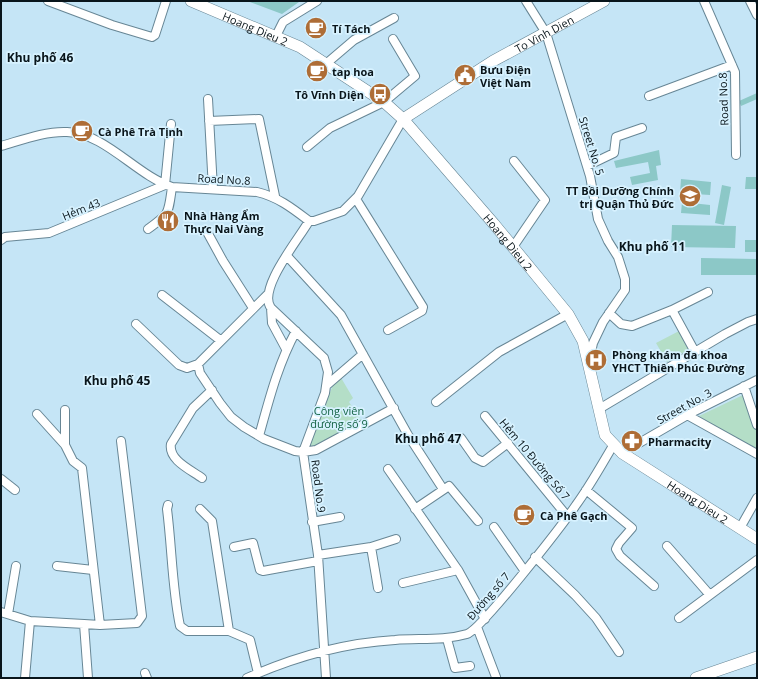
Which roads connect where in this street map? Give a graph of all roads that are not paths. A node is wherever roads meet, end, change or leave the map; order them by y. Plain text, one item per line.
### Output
1 (48, 1) edge
2 (166, 1) edge
3 (191, 1) edge
4 (316, 1) edge
5 (526, 1) edge
6 (604, 1) edge
7 (704, 1) edge
8 (750, 1) edge
9 (757, 14) edge
10 (394, 18) dead end
11 (546, 33) junction
12 (276, 36) junction
13 (393, 39) dead end
14 (326, 63) junction
15 (732, 65) junction
16 (649, 96) dead end
17 (208, 100) dead end
18 (384, 102) junction
19 (403, 119) junction
20 (209, 121) junction
21 (171, 124) dead end
22 (642, 128) dead end
23 (1, 146) edge
24 (307, 147) dead end
25 (736, 155) dead end
26 (514, 161) dead end
27 (586, 166) junction
28 (168, 186) junction
29 (213, 189) junction
30 (274, 196) junction
31 (356, 199) junction
32 (310, 221) junction
33 (148, 229) dead end
34 (206, 230) dead end
35 (1, 240) edge
36 (513, 247) junction
37 (287, 256) junction
38 (708, 292) dead end
39 (268, 294) junction
40 (162, 295) dead end
41 (253, 308) junction
42 (271, 308) junction
43 (672, 310) junction
44 (609, 313) junction
45 (568, 314) junction
46 (757, 319) edge
47 (136, 324) dead end
48 (388, 330) dead end
49 (296, 331) junction
50 (220, 340) junction
51 (286, 349) junction
52 (695, 352) junction
53 (363, 354) junction
54 (589, 363) junction
55 (198, 364) junction
56 (757, 380) edge
57 (327, 384) junction
58 (744, 386) junction
59 (212, 390) junction
60 (436, 402) dead end
61 (394, 408) junction
62 (599, 409) junction
63 (65, 410) dead end
64 (37, 414) dead end
65 (687, 415) junction
66 (485, 416) dead end
67 (757, 425) edge
68 (259, 436) junction
69 (461, 438) dead end
70 (121, 441) dead end
71 (65, 444) junction
72 (508, 444) junction
73 (614, 444) junction
74 (303, 452) junction
75 (622, 453) junction
76 (757, 454) edge
77 (388, 469) dead end
78 (202, 478) dead end
79 (1, 480) edge
80 (443, 489) junction
81 (15, 490) dead end
82 (586, 490) junction
83 (757, 498) edge
84 (168, 505) dead end
85 (200, 509) dead end
86 (415, 509) junction
87 (567, 516) junction
88 (340, 517) dead end
89 (312, 522) junction
90 (478, 522) dead end
91 (494, 527) dead end
92 (740, 528) junction
93 (396, 539) dead end
94 (757, 539) edge
95 (667, 546) dead end
96 (234, 547) dead end
97 (370, 547) junction
98 (535, 557) junction
99 (318, 558) junction
100 (757, 560) edge
101 (16, 566) dead end
102 (57, 566) dead end
103 (93, 570) junction
104 (458, 570) junction
105 (524, 570) junction
106 (403, 583) dead end
107 (654, 586) dead end
108 (378, 588) dead end
109 (709, 594) junction
110 (5, 613) edge
111 (485, 618) junction
112 (679, 618) dead end
113 (30, 621) junction
114 (84, 624) junction
115 (100, 626) junction
116 (477, 627) junction
117 (229, 630) junction
118 (448, 639) junction
119 (324, 650) junction
120 (619, 652) dead end
121 (757, 657) edge
122 (470, 666) dead end
123 (258, 672) junction
124 (496, 677) dead end
125 (25, 678) edge
126 (88, 678) edge
127 (248, 678) edge
128 (326, 678) edge
129 (696, 678) edge

1 - 2 street
3 - 12 street, Hoang Dieu 2
4 - 12 street
5 - 11 street, Street No. 5
6 - 11 street, To Vinh Dien
7 - 15 street, Road No.8
8 - 9 street
10 - 14 street
11 - 19 street, To Vinh Dien
11 - 27 street, Street No. 5
12 - 14 street, Hoang Dieu 2
13 - 18 street
14 - 18 street, Hoang Dieu 2
15 - 16 street
15 - 25 street, Road No.8
17 - 20 street
18 - 19 street, Hoang Dieu 2
18 - 24 street
19 - 31 street
19 - 36 street, Hoang Dieu 2
20 - 29 street
20 - 30 street
21 - 28 street
22 - 27 street
23 - 28 street, Road No.8
26 - 36 street
27 - 44 street, Street No. 5
28 - 29 street, Road No.8
28 - 33 street
28 - 35 street, Hẻm 43
29 - 30 street, Road No.8
30 - 32 street, Road No.8
31 - 32 street
31 - 48 street
32 - 37 street
34 - 41 street
36 - 45 street, Hoang Dieu 2
37 - 39 street
37 - 53 street
38 - 43 street
39 - 41 street
39 - 42 street
40 - 50 street
41 - 50 street
42 - 49 street, Road No.9
42 - 51 street
43 - 44 street
43 - 52 street
44 - 54 street, Street No. 5
45 - 54 street, Hoang Dieu 2
45 - 60 street
46 - 52 street
47 - 55 street
49 - 51 street
49 - 57 street, Road No.9
50 - 55 street
51 - 68 street
52 - 62 street
53 - 57 street
53 - 61 street
54 - 62 street, Hoang Dieu 2
55 - 59 street
56 - 58 street, Street No. 3
57 - 74 street, Road No.9
58 - 65 street, Street No. 3
58 - 67 street
59 - 68 street
59 - 78 street
61 - 74 street
61 - 80 street
62 - 73 street, Hoang Dieu 2
63 - 71 street
64 - 71 street
65 - 75 street, Street No. 3
65 - 76 street
66 - 72 street, Hẻm 10 Đường Số 7
68 - 74 street
69 - 72 street
70 - 115 street
71 - 103 street
72 - 87 street, Hẻm 10 Đường Số 7
73 - 75 street, Hoang Dieu 2
73 - 82 street, Đường số 7
74 - 89 street, Road No.9
75 - 92 street, Hoang Dieu 2
77 - 86 street
79 - 81 street
80 - 86 street
80 - 90 street
82 - 87 street, Đường số 7
82 - 107 street
83 - 92 street
84 - 117 street
85 - 117 street
86 - 104 street
87 - 98 street, Đường số 7
88 - 89 street
89 - 99 street, Road No.9
91 - 105 street
92 - 94 street, Hoang Dieu 2
93 - 97 street
95 - 109 street
96 - 99 street
97 - 99 street
97 - 108 street
98 - 105 street, Đường số 7
98 - 120 street
99 - 119 street, Road No.9
100 - 109 street
101 - 110 street
102 - 103 street
103 - 115 street
104 - 106 street
104 - 111 street
105 - 111 street, Đường số 7
109 - 112 street
110 - 113 street
111 - 116 street, Đường số 7
113 - 114 street
113 - 125 street
114 - 115 street
114 - 126 street
116 - 118 street, Đường số 7
116 - 124 street
117 - 123 street
118 - 119 street, Đường số 7
118 - 122 street
119 - 123 street, Đường số 7
119 - 128 street, Road No.9
121 - 129 street
123 - 127 street, Đường số 7

